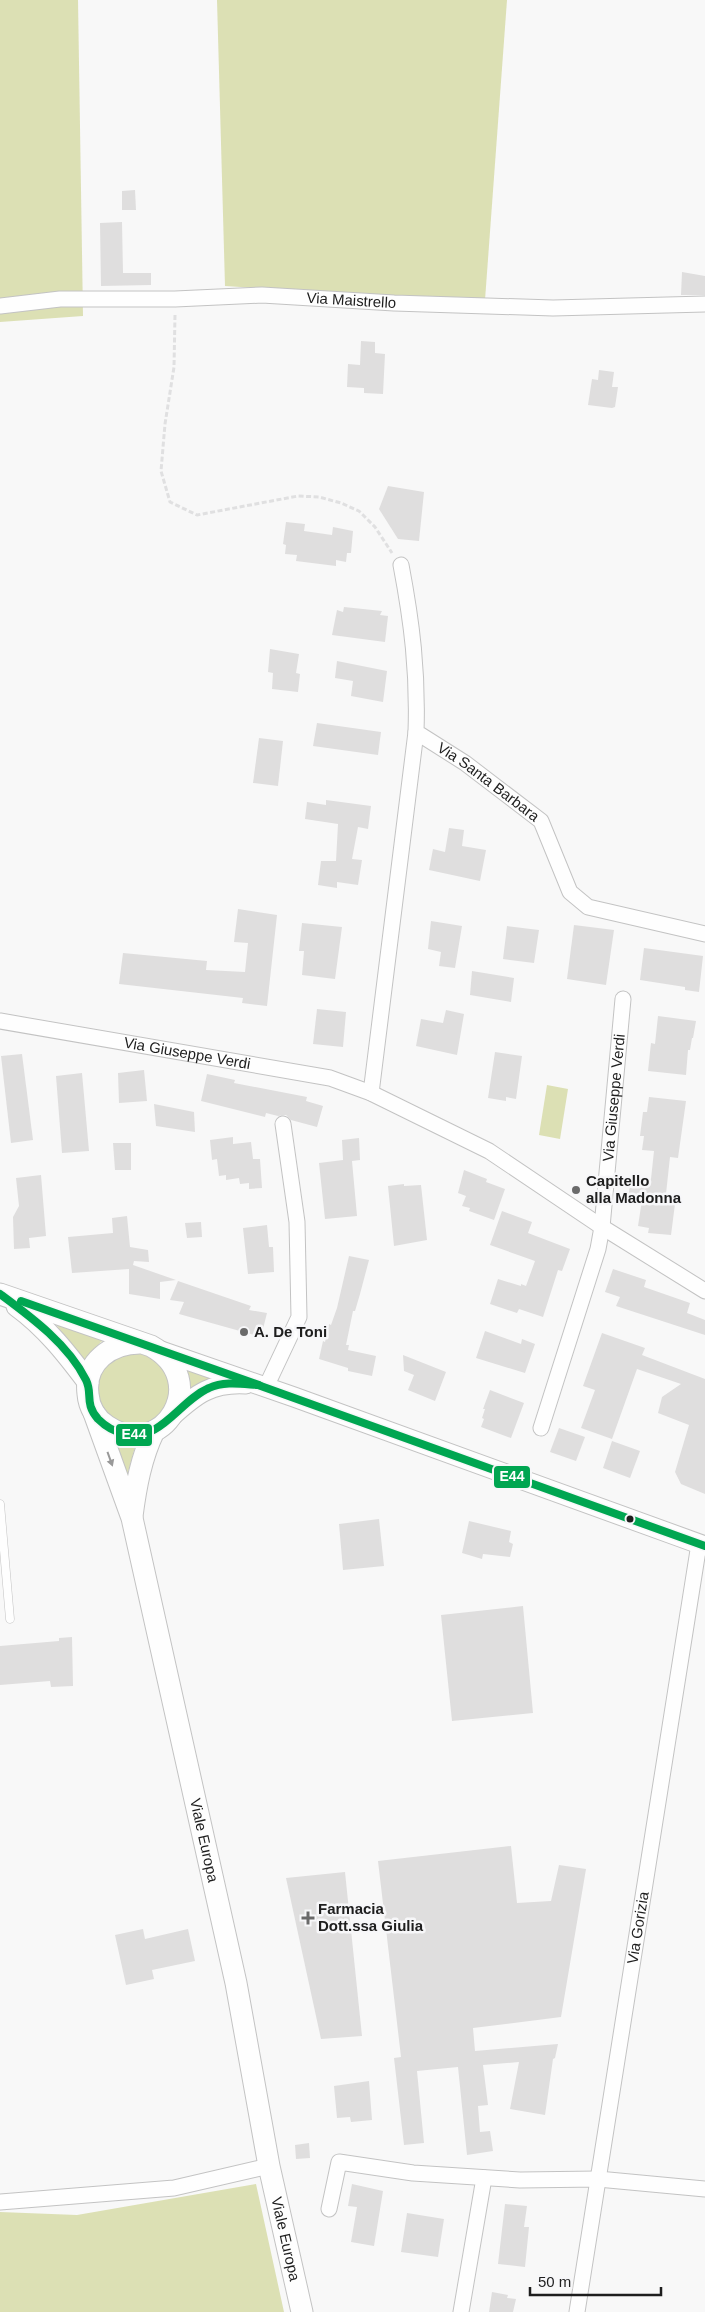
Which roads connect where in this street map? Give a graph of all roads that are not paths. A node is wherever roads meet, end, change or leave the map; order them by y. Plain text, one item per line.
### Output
1 (705, 304) edge
2 (0, 306) edge
3 (401, 565) road end
4 (416, 732) junction
5 (705, 934) edge
6 (623, 999) dead end
7 (0, 1021) edge
8 (371, 1093) junction
9 (283, 1124) dead end
10 (602, 1226) junction
11 (705, 1291) edge
12 (0, 1294) edge
13 (140, 1343) junction
14 (161, 1351) junction
15 (88, 1382) junction
16 (262, 1386) junction
17 (94, 1413) junction
18 (172, 1416) junction
19 (541, 1428) dead end
20 (154, 1431) junction
21 (0, 1504) edge
22 (132, 1518) junction
23 (702, 1545) edge
24 (10, 1619) dead end
25 (269, 2166) junction
26 (484, 2178) junction
27 (598, 2179) junction
28 (705, 2189) edge
29 (0, 2202) edge
30 (330, 2209) dead end
31 (302, 2312) edge
32 (461, 2312) edge
33 (577, 2312) edge

1 - 2 street, Via Maistrello
3 - 4 street
4 - 5 street, Via Santa Barbara
4 - 8 street
6 - 10 street, Via Giuseppe Verdi
7 - 8 street, Via Giuseppe Verdi
8 - 10 street, Via Giuseppe Verdi
9 - 16 street
10 - 11 street, Via Giuseppe Verdi
10 - 19 street, Via Giuseppe Verdi
12 - 13 main road
12 - 15 main road
13 - 14 main road
13 - 15 main road
14 - 16 street
14 - 18 main road
15 - 17 main road
16 - 18 street
16 - 23 street
17 - 20 main road
17 -> 22 main road, Viale Europa
18 - 20 main road
20 - 22 main road, Viale Europa
21 - 24 lane
22 - 25 main road, Viale Europa
23 - 27 street, Via Gorizia
25 - 29 street
25 - 31 main road, Viale Europa
26 - 27 street
26 - 30 street
26 - 32 street
27 - 28 street
27 - 33 street, Via Gorizia

